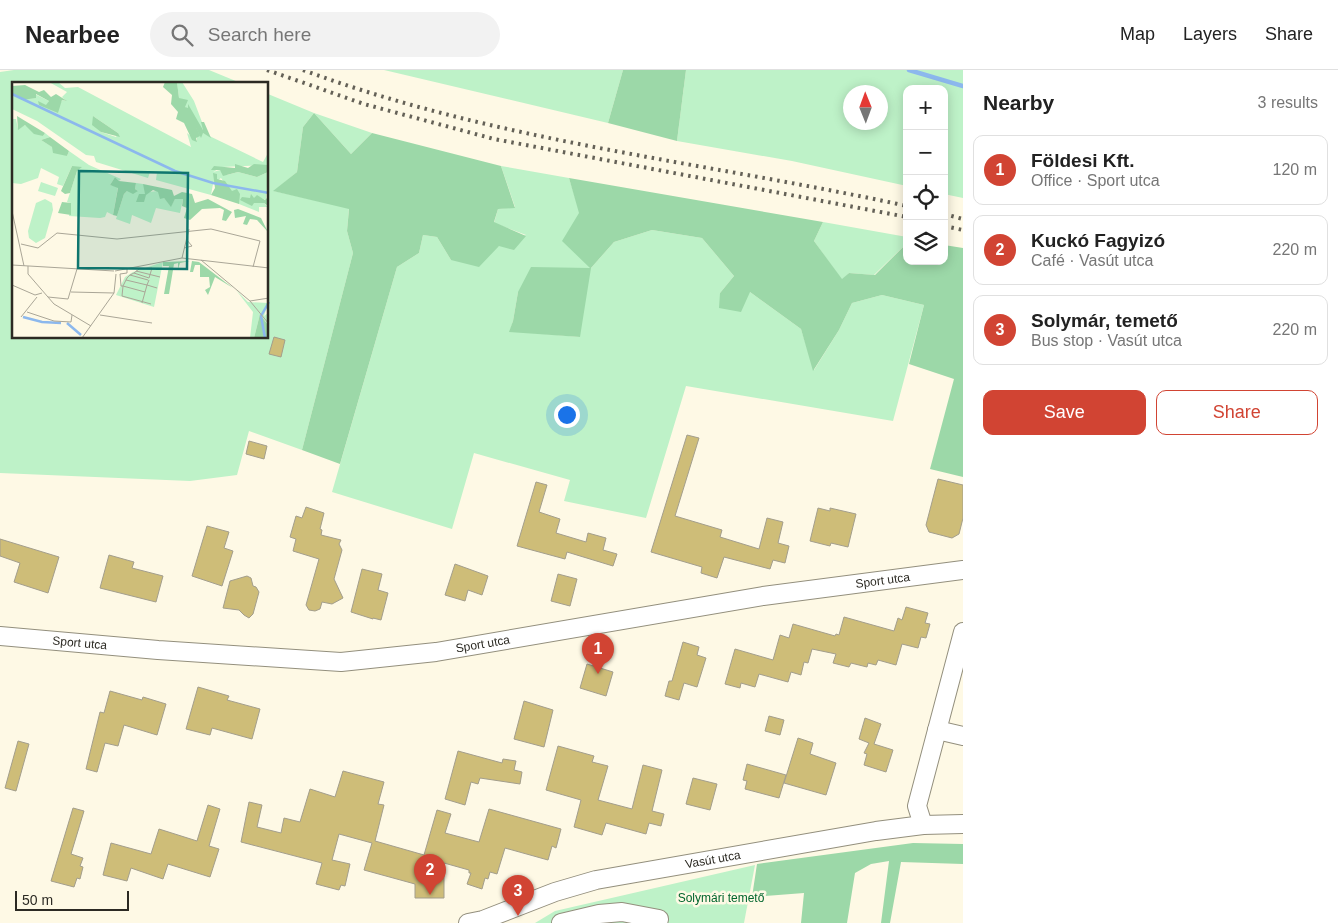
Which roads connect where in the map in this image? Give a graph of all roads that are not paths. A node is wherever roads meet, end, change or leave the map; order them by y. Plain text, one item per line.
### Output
1 (963, 570) edge
2 (963, 632) edge
3 (0, 636) edge
4 (960, 658) edge
5 (937, 730) junction
6 (963, 736) edge
7 (963, 824) edge
8 (923, 825) junction
9 (468, 923) edge
10 (561, 923) edge
11 (658, 923) edge

1 - 3 street, Sport utca
2 - 4 street
4 - 5 street
5 - 6 street
5 - 8 street
7 - 8 street, Vasút utca
8 - 9 street, Vasút utca
10 - 11 street

